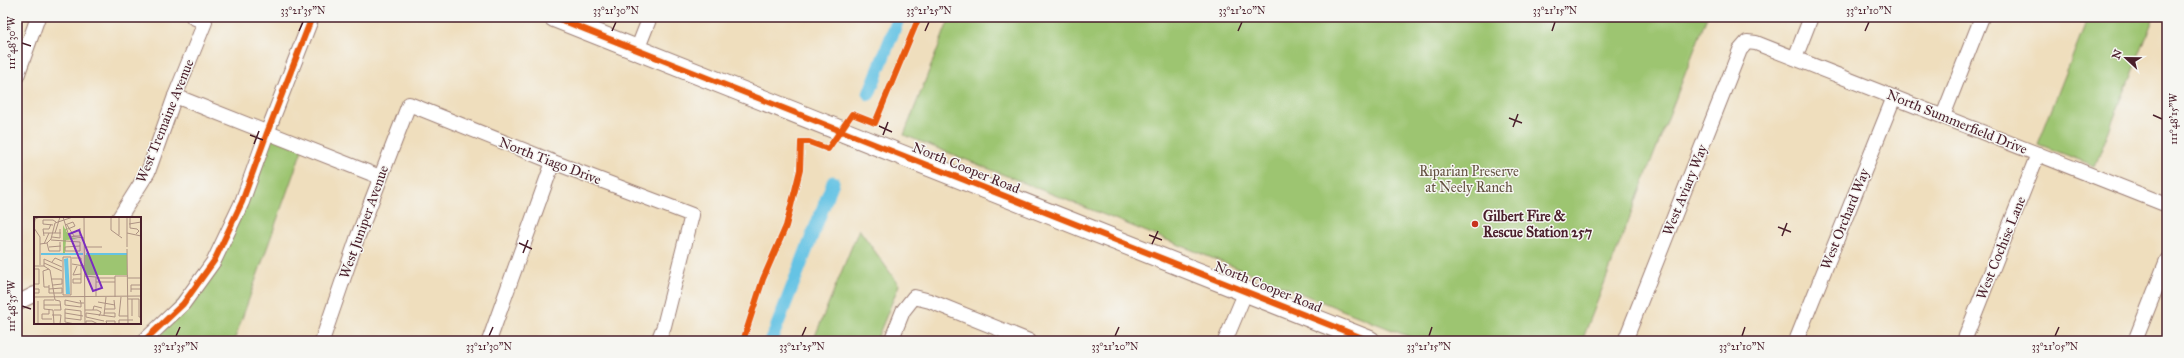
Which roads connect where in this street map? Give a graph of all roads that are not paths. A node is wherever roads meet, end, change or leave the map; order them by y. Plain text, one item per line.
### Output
1 (38, 17) edge
2 (312, 17) edge
3 (554, 17) edge
4 (650, 17) edge
5 (1811, 17) edge
6 (1982, 17) edge
7 (199, 19) edge
8 (1747, 42) joint
9 (637, 50) junction
10 (1795, 58) junction
11 (17, 76) edge
12 (175, 96) junction
13 (1894, 97) junction
14 (409, 104) joint
15 (1943, 116) junction
16 (267, 133) junction
17 (2038, 154) junction
18 (553, 162) junction
19 (380, 177) junction
20 (2167, 205) edge
21 (120, 217) edge
22 (2167, 260) edge
23 (1246, 291) junction
24 (34, 294) edge
25 (17, 303) edge
26 (144, 341) edge
27 (322, 341) edge
28 (489, 341) edge
29 (658, 341) edge
30 (891, 341) edge
31 (1029, 341) edge
32 (1225, 341) edge
33 (1370, 341) edge
34 (1625, 341) edge
35 (1796, 341) edge
36 (1964, 341) edge
37 (2135, 341) edge

1 - 11 street
2 - 16 street
3 - 9 main road, North Cooper Road
4 - 9 street
5 - 10 street
6 - 15 street
7 - 12 street, West Tremaine Avenue
8 - 10 street, North Summerfield Drive
8 - 34 street, West Aviary Way
9 - 23 main road, North Cooper Road
10 - 13 street, North Summerfield Drive
12 - 16 street
12 - 21 street, West Tremaine Avenue
13 - 15 street, North Summerfield Drive
13 - 35 street, West Orchard Way
14 - 18 street, North Tiago Drive
14 - 19 street, West Juniper Avenue
15 - 17 street, North Summerfield Drive
16 - 19 street
16 - 26 street
17 - 20 street, North Summerfield Drive
17 - 36 street, West Cochise Lane
18 - 28 street
18 - 29 street, North Tiago Drive
19 - 27 street, West Juniper Avenue
22 - 37 street
23 - 32 street
23 - 33 main road, North Cooper Road
24 - 25 street
30 - 31 street

